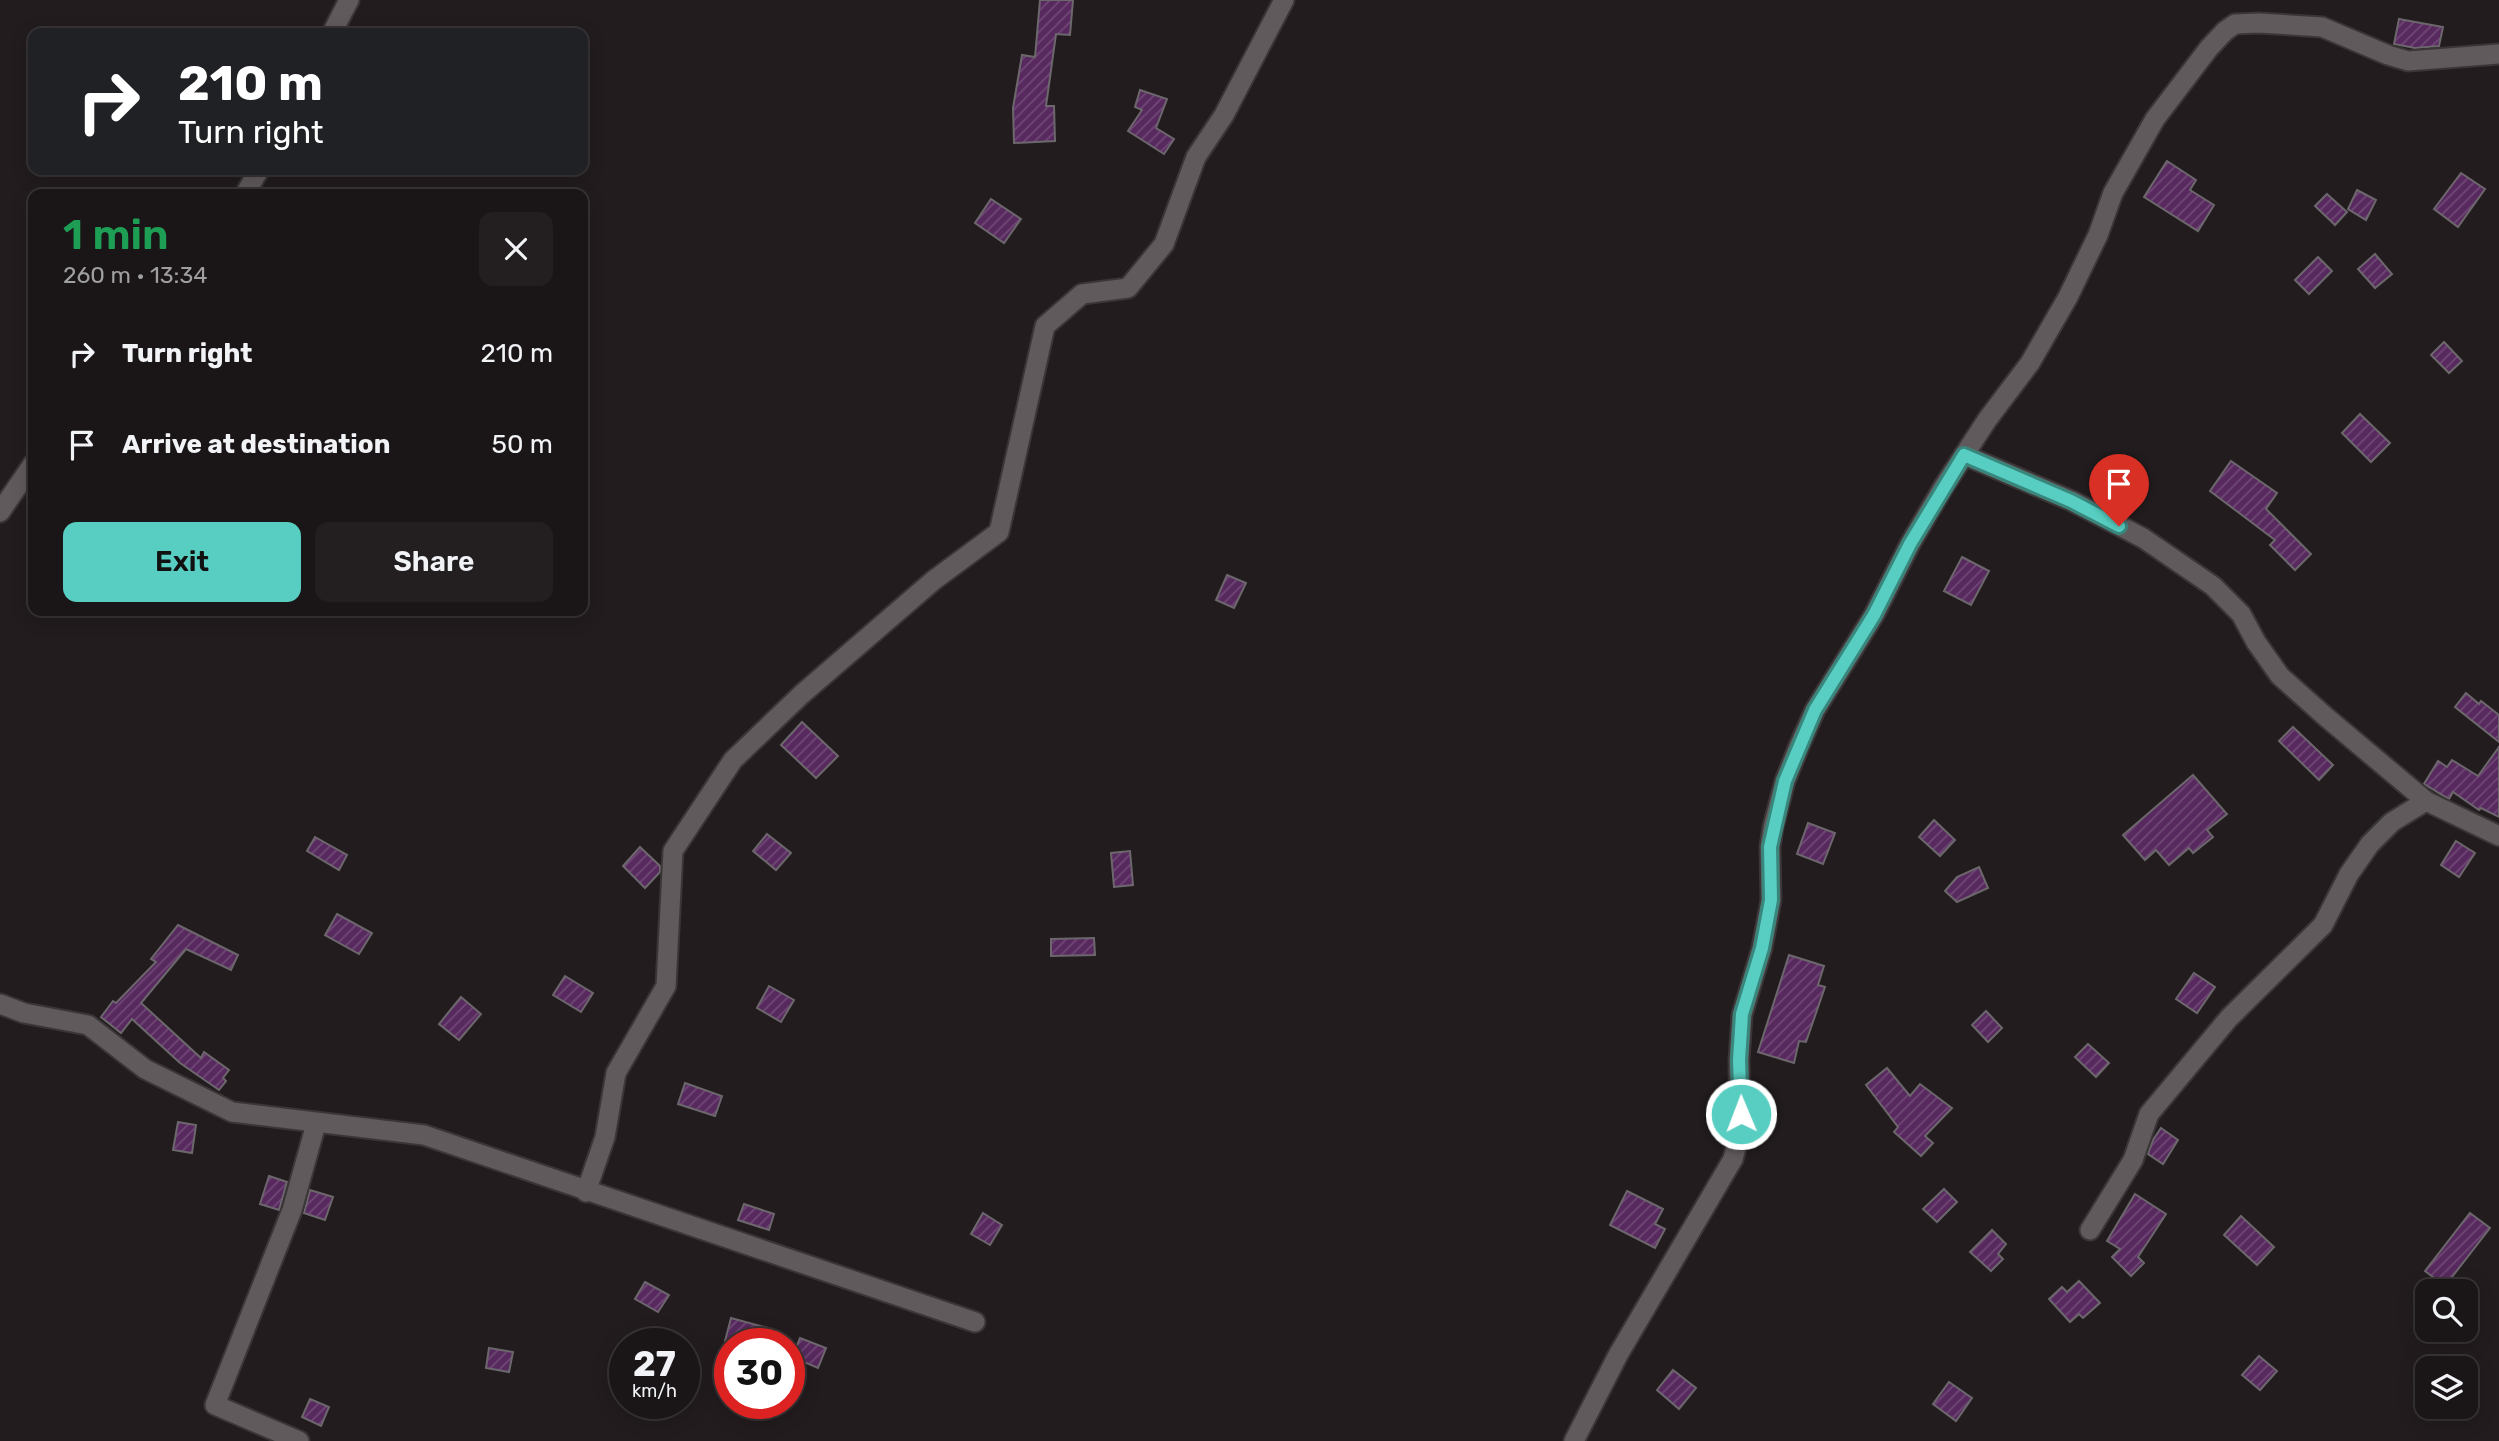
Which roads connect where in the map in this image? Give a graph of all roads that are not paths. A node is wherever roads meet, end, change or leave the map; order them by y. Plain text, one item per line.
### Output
1 (349, 0) edge
2 (1284, 0) edge
3 (334, 28) edge
4 (2499, 54) edge
5 (1964, 455) junction
6 (28, 471) edge
7 (0, 512) edge
8 (2426, 802) junction
9 (2499, 836) edge
10 (0, 1004) edge
11 (316, 1124) junction
12 (586, 1192) junction
13 (2090, 1230) dead end
14 (975, 1322) dead end
15 (299, 1441) edge
16 (1574, 1441) edge

1 - 3 street
2 - 12 street
4 - 5 street
5 - 8 street
5 - 16 street
6 - 7 street
8 - 9 street
8 - 13 street
10 - 11 street
11 - 12 street
11 - 15 street
12 - 14 street

